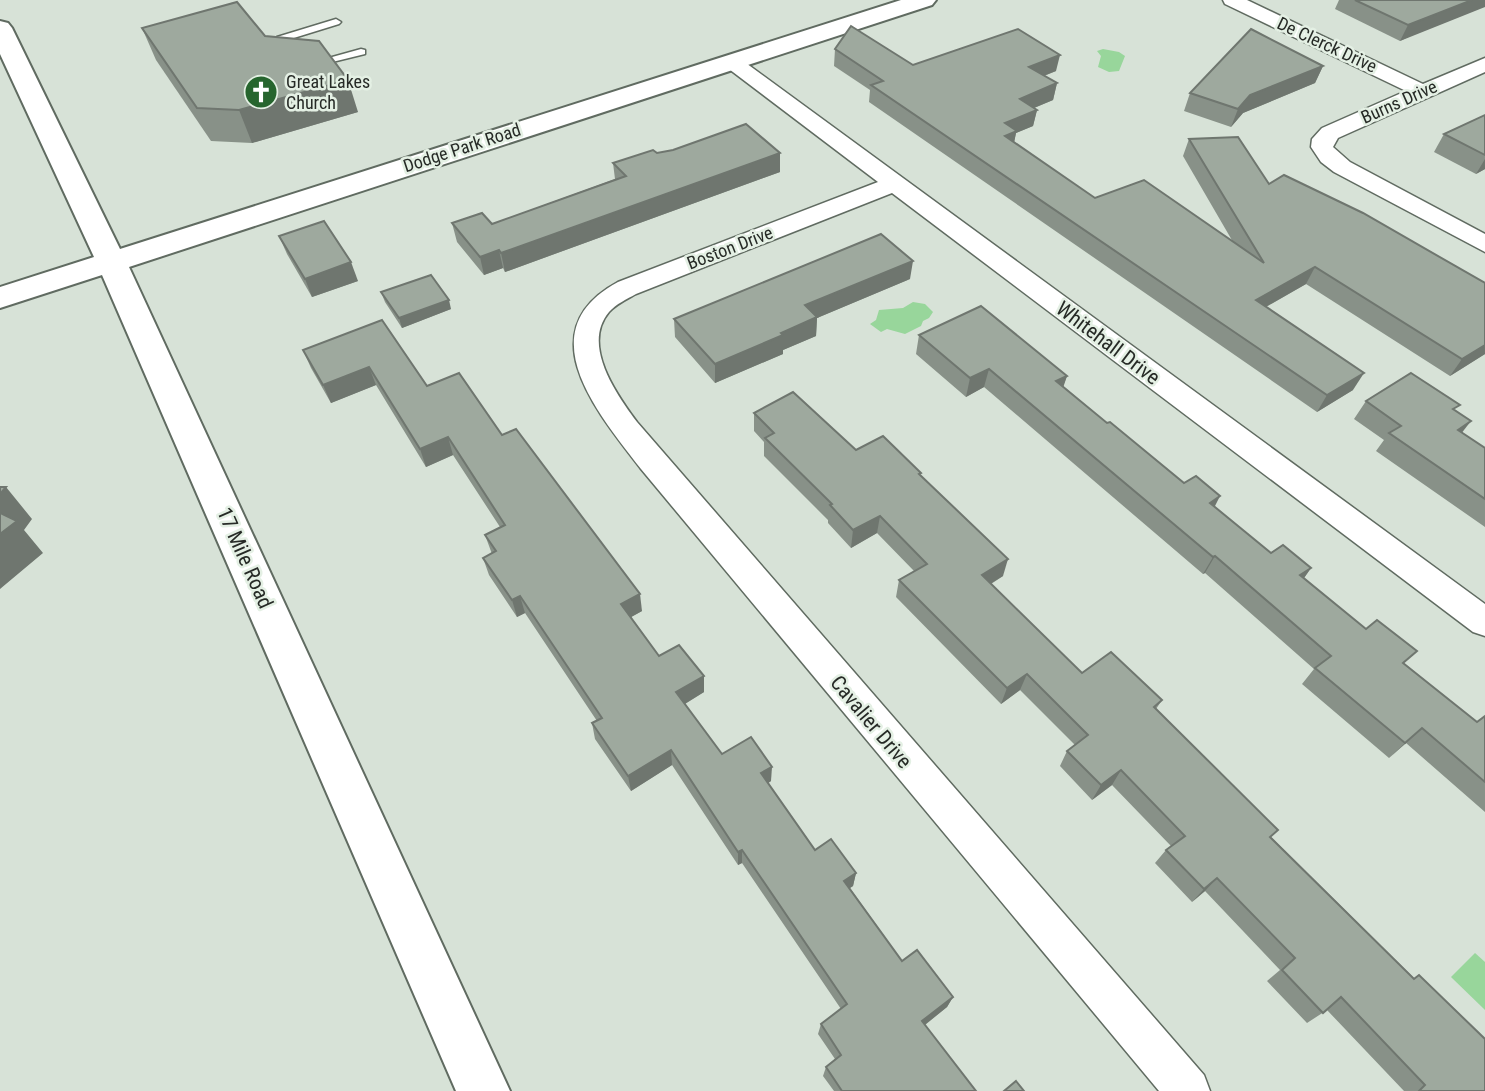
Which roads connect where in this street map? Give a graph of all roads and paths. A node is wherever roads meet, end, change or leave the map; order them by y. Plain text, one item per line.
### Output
1 (924, 0) edge
2 (1232, 0) edge
3 (336, 22) dead end
4 (0, 28) edge
5 (361, 52) dead end
6 (732, 62) junction
7 (1485, 64) edge
8 (1422, 91) junction
9 (892, 184) junction
10 (1485, 244) edge
11 (110, 262) junction
12 (0, 298) edge
13 (585, 334) joint
14 (1485, 622) edge
15 (483, 1091) edge
16 (1188, 1091) edge

1 - 6 street, Dodge Park Road
2 - 8 street, De Clerck Drive
3 - 5 lane
4 - 11 street, 17 Mile Road
6 - 9 street, Whitehall Drive
6 - 11 street, Dodge Park Road
7 - 8 street, Burns Drive
8 - 10 street, Burns Drive
9 - 13 street, Boston Drive
9 - 14 street, Whitehall Drive
11 - 12 street, Dodge Park Road
11 - 15 street, 17 Mile Road
13 - 16 street, Cavalier Drive

